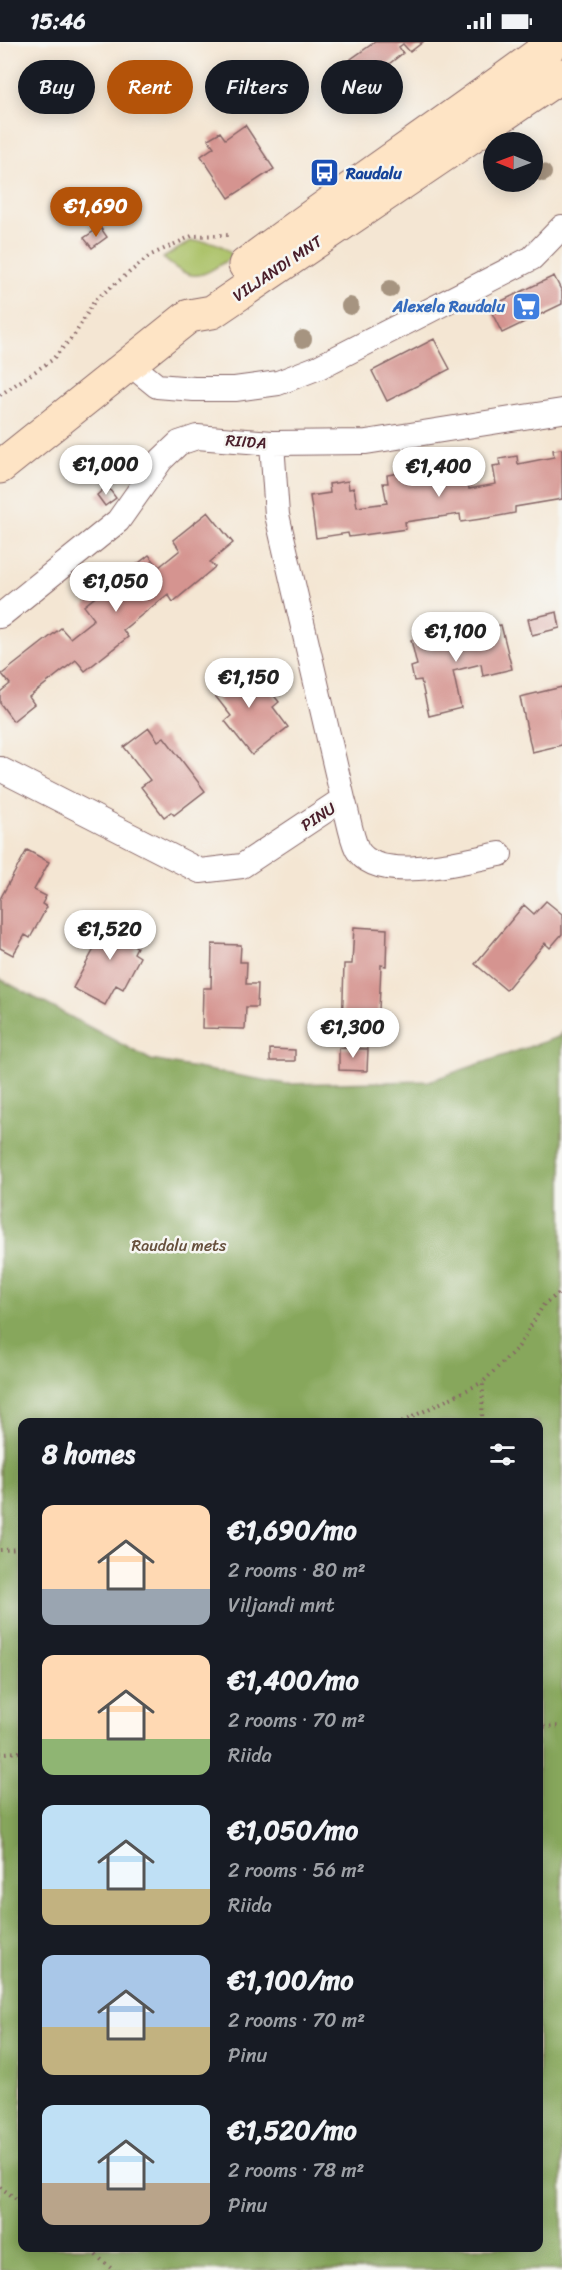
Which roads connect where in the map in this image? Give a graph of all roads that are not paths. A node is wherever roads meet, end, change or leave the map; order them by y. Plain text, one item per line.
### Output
1 (555, 42) edge
2 (562, 75) edge
3 (562, 227) edge
4 (189, 316) junction
5 (130, 364) junction
6 (562, 411) edge
7 (272, 443) junction
8 (0, 467) edge
9 (0, 616) edge
10 (0, 768) edge
11 (343, 799) junction
12 (500, 854) dead end

1 - 4 main road
2 - 4 main road, VILJANDI MNT
3 - 5 street
4 - 5 main road, VILJANDI MNT
5 - 8 main road, VILJANDI MNT
6 - 7 street, RIIDA
7 - 9 street, RIIDA
7 - 11 street, PINU
10 - 11 street, PINU
11 - 12 street

